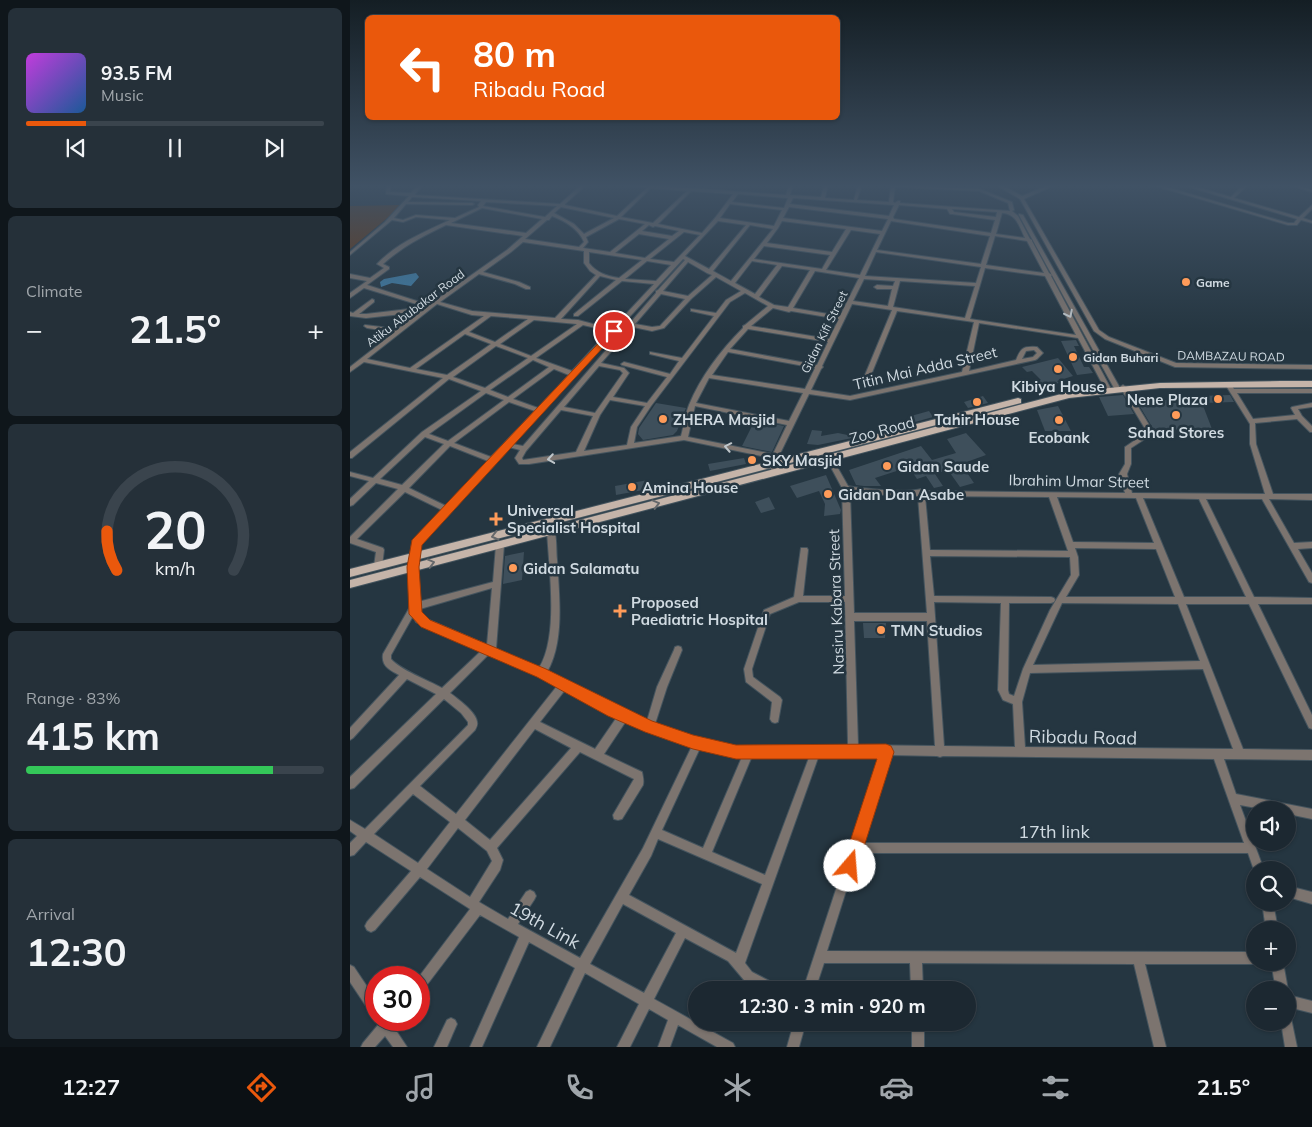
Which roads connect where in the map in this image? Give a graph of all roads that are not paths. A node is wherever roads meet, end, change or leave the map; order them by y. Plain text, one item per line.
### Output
1 (884, 233) edge
2 (374, 234) edge
3 (427, 234) edge
4 (519, 234) edge
5 (581, 234) edge
6 (588, 234) edge
7 (636, 234) edge
8 (649, 234) edge
9 (679, 234) edge
10 (702, 234) edge
11 (741, 234) edge
12 (772, 234) edge
13 (846, 234) edge
14 (993, 234) joint
15 (1025, 234) edge
16 (1032, 234) edge
17 (1041, 234) edge
18 (528, 235) joint
19 (584, 236) junction
20 (674, 238) junction
21 (1028, 239) junction
22 (522, 240) junction
23 (1036, 241) junction
24 (764, 244) junction
25 (1047, 245) junction
26 (580, 249) junction
27 (587, 250) junction
28 (876, 251) junction
29 (350, 254) edge
30 (611, 254) junction
31 (833, 254) junction
32 (685, 257) junction
33 (646, 260) junction
34 (752, 260) junction
35 (674, 264) junction
36 (780, 265) junction
37 (983, 265) junction
38 (813, 270) junction
39 (822, 271) junction
40 (478, 272) junction
41 (710, 272) junction
42 (600, 274) junction
43 (715, 275) junction
44 (1049, 275) junction
45 (350, 276) edge
46 (863, 277) junction
47 (620, 279) junction
48 (898, 279) junction
49 (370, 281) junction
50 (658, 283) junction
51 (731, 284) junction
52 (978, 285) junction
53 (364, 286) junction
54 (877, 287) dead end
55 (528, 288) dead end
56 (894, 288) junction
57 (375, 289) junction
58 (651, 290) junction
59 (744, 291) junction
60 (660, 292) junction
61 (581, 293) junction
62 (350, 296) edge
63 (598, 297) junction
64 (756, 297) junction
65 (689, 298) junction
66 (372, 301) dead end
67 (436, 302) junction
68 (851, 302) junction
69 (772, 306) junction
70 (893, 308) junction
71 (428, 309) junction
72 (1074, 309) junction
73 (693, 310) dead end
74 (789, 310) junction
75 (1085, 310) junction
76 (352, 314) edge
77 (489, 315) junction
78 (576, 315) dead end
79 (718, 315) junction
80 (532, 318) junction
81 (843, 318) junction
82 (557, 320) junction
83 (967, 320) junction
84 (978, 322) junction
85 (582, 323) junction
86 (621, 323) junction
87 (631, 325) junction
88 (367, 326) dead end
89 (745, 327) junction
90 (399, 331) junction
91 (614, 331) junction
92 (465, 332) junction
93 (1080, 337) junction
94 (832, 341) junction
95 (496, 344) junction
96 (727, 350) junction
97 (652, 354) dead end
98 (532, 358) junction
99 (362, 360) junction
100 (683, 360) junction
101 (1019, 360) dead end
102 (1312, 360) edge
103 (597, 364) junction
104 (624, 364) dead end
105 (554, 366) junction
106 (820, 367) junction
107 (1309, 367) edge
108 (413, 368) junction
109 (350, 370) edge
110 (965, 372) junction
111 (573, 374) junction
112 (868, 374) dead end
113 (671, 376) junction
114 (709, 376) junction
115 (448, 377) junction
116 (1312, 378) edge
117 (1312, 384) edge
118 (1113, 386) junction
119 (1230, 387) junction
120 (484, 391) junction
121 (1300, 391) junction
122 (1312, 391) edge
123 (807, 392) junction
124 (609, 398) junction
125 (508, 400) junction
126 (692, 404) junction
127 (648, 405) junction
128 (1311, 405) edge
129 (559, 408) junction
130 (540, 411) junction
131 (597, 415) junction
132 (1299, 417) junction
133 (1251, 420) junction
134 (792, 424) junction
135 (1312, 430) edge
136 (424, 434) junction
137 (684, 438) junction
138 (448, 444) junction
139 (508, 445) junction
140 (630, 447) junction
141 (524, 449) junction
142 (579, 454) junction
143 (350, 456) edge
144 (830, 458) junction
145 (494, 460) junction
146 (774, 464) junction
147 (350, 474) edge
148 (374, 479) junction
149 (403, 488) junction
150 (846, 488) junction
151 (920, 492) junction
152 (1052, 494) junction
153 (1133, 495) junction
154 (1201, 496) junction
155 (1267, 496) junction
156 (1312, 497) edge
157 (350, 503) edge
158 (448, 510) junction
159 (551, 531) junction
160 (351, 540) edge
161 (500, 545) junction
162 (1069, 545) junction
163 (1312, 545) edge
164 (1157, 546) junction
165 (1292, 546) junction
166 (804, 550) dead end
167 (926, 553) junction
168 (1073, 554) junction
169 (414, 557) junction
170 (378, 566) junction
171 (413, 567) junction
172 (350, 573) edge
173 (1312, 580) edge
174 (350, 584) edge
175 (496, 584) junction
176 (798, 599) junction
177 (850, 599) junction
178 (930, 599) junction
179 (1005, 600) junction
180 (1056, 600) junction
181 (1181, 600) junction
182 (1253, 601) junction
183 (1312, 601) edge
184 (414, 607) junction
185 (850, 617) junction
186 (931, 617) junction
187 (490, 650) junction
188 (678, 650) dead end
189 (1206, 665) junction
190 (1027, 669) junction
191 (542, 673) junction
192 (406, 674) junction
193 (564, 685) junction
194 (444, 692) junction
195 (1017, 702) junction
196 (624, 716) junction
197 (775, 719) dead end
198 (534, 724) junction
199 (1312, 726) edge
200 (650, 727) junction
201 (350, 735) edge
202 (698, 743) junction
203 (578, 747) junction
204 (854, 750) junction
205 (816, 751) junction
206 (750, 752) junction
207 (886, 752) junction
208 (940, 752) junction
209 (1020, 752) junction
210 (1217, 754) junction
211 (1240, 754) junction
212 (597, 755) junction
213 (1312, 755) edge
214 (350, 784) edge
215 (413, 788) junction
216 (1233, 798) junction
217 (1312, 814) edge
218 (618, 815) dead end
219 (458, 822) junction
220 (350, 826) edge
221 (1246, 832) edge
222 (656, 833) junction
223 (365, 836) junction
224 (491, 847) junction
225 (856, 848) junction
226 (1246, 848) edge
227 (350, 851) edge
228 (705, 855) junction
229 (419, 870) junction
230 (769, 882) junction
231 (1296, 894) edge
232 (530, 896) dead end
233 (622, 898) junction
234 (1312, 898) edge
235 (475, 906) junction
236 (371, 926) dead end
237 (510, 926) junction
238 (683, 930) junction
239 (526, 935) junction
240 (820, 957) junction
241 (916, 958) junction
242 (1138, 958) junction
243 (1246, 958) edge
244 (738, 965) junction
245 (582, 966) junction
246 (350, 970) edge
247 (430, 970) edge
248 (757, 981) edge
249 (813, 981) edge
250 (917, 981) edge
251 (365, 994) edge
252 (647, 1000) junction
253 (1296, 1003) edge
254 (1312, 1007) edge
255 (675, 1016) junction
256 (451, 1024) dead end
257 (380, 1031) edge
258 (391, 1031) edge
259 (797, 1031) edge
260 (918, 1031) edge
261 (1288, 1031) edge
262 (368, 1047) edge
263 (400, 1047) edge
264 (440, 1047) edge
265 (476, 1047) edge
266 (543, 1047) edge
267 (623, 1047) edge
268 (664, 1047) edge
269 (729, 1047) edge
270 (793, 1047) edge
271 (918, 1047) edge
272 (1160, 1047) edge
273 (1291, 1047) edge

1 - 28 street, Gidan Kifi Street
2 - 29 street
3 - 49 street
4 - 18 street
5 - 19 street
6 - 19 street
7 - 30 street
8 - 20 street
9 - 20 street
10 - 32 street
11 - 41 street
12 - 24 street
13 - 31 street
14 - 21 street
14 - 37 street
15 - 21 street
16 - 23 street
17 - 25 street, DAMBAZAU ROAD
18 - 22 street, Atiku Abubakar Road
19 - 26 street
20 - 33 street
21 - 23 street
21 - 44 street
22 - 26 street
22 - 40 street, Atiku Abubakar Road
23 - 25 street
23 - 72 street
24 - 31 street
24 - 34 street
25 - 75 street, DAMBAZAU ROAD
26 - 27 street
27 - 30 street
27 - 42 street
28 - 37 street
28 - 46 street, Gidan Kifi Street
30 - 33 street
31 - 39 street
32 - 35 street
32 - 41 street
32 - 60 street
33 - 35 street
33 - 47 street
34 - 36 street
34 - 51 street
35 - 50 street
36 - 38 street
36 - 64 street
37 - 44 street
37 - 52 street
38 - 39 street
38 - 74 street
39 - 46 street
40 - 55 street
40 - 67 street, Atiku Abubakar Road
41 - 43 street
42 - 47 street
42 - 61 street
43 - 51 street
43 - 65 street
44 -> 93 street
45 - 49 street
46 - 48 street
46 - 68 street, Gidan Kifi Street
47 - 50 street
47 - 63 street
48 - 52 street
48 - 56 street
49 - 53 street
49 - 57 street
50 - 58 street
51 - 59 street
52 - 83 street
53 - 57 street
53 - 62 street
54 - 56 street
56 - 70 street
57 - 71 street
58 - 60 street
58 - 86 street
59 - 64 street
59 - 79 street
60 - 65 street
60 - 87 street
61 - 63 street
61 - 82 street
63 - 78 street
64 - 69 street
65 - 87 street
66 - 76 street
67 - 71 street, Atiku Abubakar Road
67 - 77 street
68 - 70 street
68 - 81 street, Gidan Kifi Street
69 - 74 street
69 - 89 street
70 - 83 street
70 - 112 street
71 - 76 street
71 - 90 street, Atiku Abubakar Road
72 - 75 street
72 - 118 street
73 - 79 street
74 - 81 street
75 - 107 street, DAMBAZAU ROAD
77 - 80 street
77 - 92 street
79 - 100 street
80 - 82 street
80 - 95 street
81 - 94 street, Gidan Kifi Street
82 - 85 street
83 - 84 street
84 - 93 street
84 - 110 street
85 - 91 street
85 - 98 street
86 - 87 street
86 - 91 street
87 - 103 street
88 - 90 street
89 - 94 street
89 - 96 street
90 - 99 street, Atiku Abubakar Road
91 - 111 street
92 - 95 street
92 - 108 street
93 - 118 street
94 - 106 street, Gidan Kifi Street
95 - 98 street
95 - 115 street
96 - 106 street
96 - 114 street
97 - 100 street
98 - 105 street
98 - 120 street
99 - 108 street
99 - 109 street, Atiku Abubakar Road
100 - 113 street
101 - 110 street, Titin Mai Adda Street
102 - 107 street
103 - 124 street
103 - 129 street
104 - 113 street
105 - 111 street
105 - 125 street
106 - 123 street, Gidan Kifi Street
108 - 115 street
110 - 123 street, Titin Mai Adda Street
111 - 130 street
113 - 127 street
114 - 123 street, Titin Mai Adda Street
114 - 126 street
115 - 120 street
115 - 143 street
116 - 118 main road, Zoo Road
117 - 119 main road, Zoo Road
118 - 119 main road, Zoo Road
118 - 144 main road, Zoo Road
118 - 146 main road, Zoo Road
118 - 153 street
119 - 121 street
119 - 133 street
120 - 125 street
120 - 136 street
121 - 122 street
121 - 128 street
123 - 134 street, Gidan Kifi Street
124 - 127 street
124 - 131 street
125 - 130 street
125 - 138 street
126 - 134 street
126 - 137 street
127 - 140 street
128 - 132 street
129 - 131 street
129 - 141 street
130 - 139 street
131 - 142 street
132 - 133 street
132 - 135 street
133 - 155 street
134 - 146 street, Gidan Kifi Street
136 - 138 street
136 - 148 street
137 - 140 street
146 -> 137 street
138 - 145 street
138 - 149 street
139 - 141 street
139 - 145 street
140 - 142 street
142 -> 141 street
144 - 146 main road, Zoo Road
144 - 150 street, Nasiru Kabara Street
145 - 158 street
159 -> 146 main road, Zoo Road
146 -> 169 main road, Zoo Road
147 - 148 street
148 - 149 street
148 - 157 street
149 - 158 street
149 - 160 street
150 - 151 street, Ibrahim Umar Street
150 - 177 street, Nasiru Kabara Street
151 - 152 street, Ibrahim Umar Street
151 - 167 street
152 - 153 street, Ibrahim Umar Street
152 - 162 street
153 - 154 street, Ibrahim Umar Street
153 - 164 street
154 - 155 street, Ibrahim Umar Street
154 - 182 street
155 - 156 street, Ibrahim Umar Street
155 - 165 street
158 - 169 street
159 - 161 main road, Zoo Road
159 - 191 street
160 - 170 street
171 -> 161 main road, Zoo Road
161 - 175 street
162 - 164 street
162 - 168 street
163 - 165 street
164 - 181 street
165 - 173 street
166 - 176 street
167 - 168 street
167 - 178 street
168 - 180 street
169 - 170 main road, Zoo Road
169 - 171 street
170 - 172 main road, Zoo Road
171 - 174 main road, Zoo Road
171 - 184 street
175 - 184 street
175 - 187 street
176 - 177 street
176 - 197 street
177 - 185 street, Nasiru Kabara Street
178 - 179 street
178 - 186 street
179 - 180 street
179 - 195 street
180 - 181 street
180 - 190 street
181 - 182 street
181 - 189 street
182 - 183 street
182 - 199 street
184 - 187 street, Ribadu Road
184 - 192 street
185 - 186 street
185 - 204 street, Nasiru Kabara Street
186 - 208 street
187 - 191 street, Ribadu Road
187 - 194 street
188 - 200 street
189 - 190 street
189 - 211 street
190 - 195 street
191 - 193 street, Ribadu Road
192 - 194 street
192 - 201 street
193 - 196 street, Ribadu Road
193 - 198 street
194 - 214 street
194 - 215 street
195 - 209 street
196 - 200 street, Ribadu Road
196 - 212 street
198 - 203 street
198 - 219 street
200 - 202 street, Ribadu Road
202 - 206 street, Ribadu Road
202 - 222 street
203 - 212 street
203 - 224 street
204 - 205 street, Ribadu Road
204 - 207 street, Ribadu Road
205 - 206 street, Ribadu Road
205 - 230 street
206 - 228 street
207 - 208 street, Ribadu Road
207 - 225 street
208 - 209 street, Ribadu Road
209 - 210 street, Ribadu Road
210 - 211 street, Ribadu Road
210 - 216 street
211 - 213 street, Ribadu Road
212 - 218 street
215 - 219 street
215 - 223 street
216 - 217 street
216 - 221 street
219 - 224 street
219 - 229 street
220 - 223 street, 19th Link
222 - 228 street
222 - 233 street
223 - 227 street
223 - 229 street, 19th Link
224 - 235 street
225 - 226 street, 17th link
225 - 240 street
228 - 230 street
229 - 235 street, 19th Link
229 - 236 street
230 - 244 street
231 - 234 street
232 - 237 street
233 - 238 street
233 - 245 street
235 - 237 street, 19th Link
235 - 247 street
237 - 239 street, 19th Link
238 - 244 street
238 - 252 street
239 - 245 street, 19th Link
239 - 265 street
240 - 241 street
240 - 249 street
241 - 242 street
241 - 250 street
242 - 243 street
242 - 272 street
244 - 248 street
245 - 252 street, 19th Link
245 - 266 street
246 - 251 street
252 - 255 street, 19th Link
252 - 267 street
253 - 254 street
255 - 268 street
255 - 269 street, 19th Link
256 - 264 street
257 - 262 street
258 - 263 street
259 - 270 street
260 - 271 street
261 - 273 street

